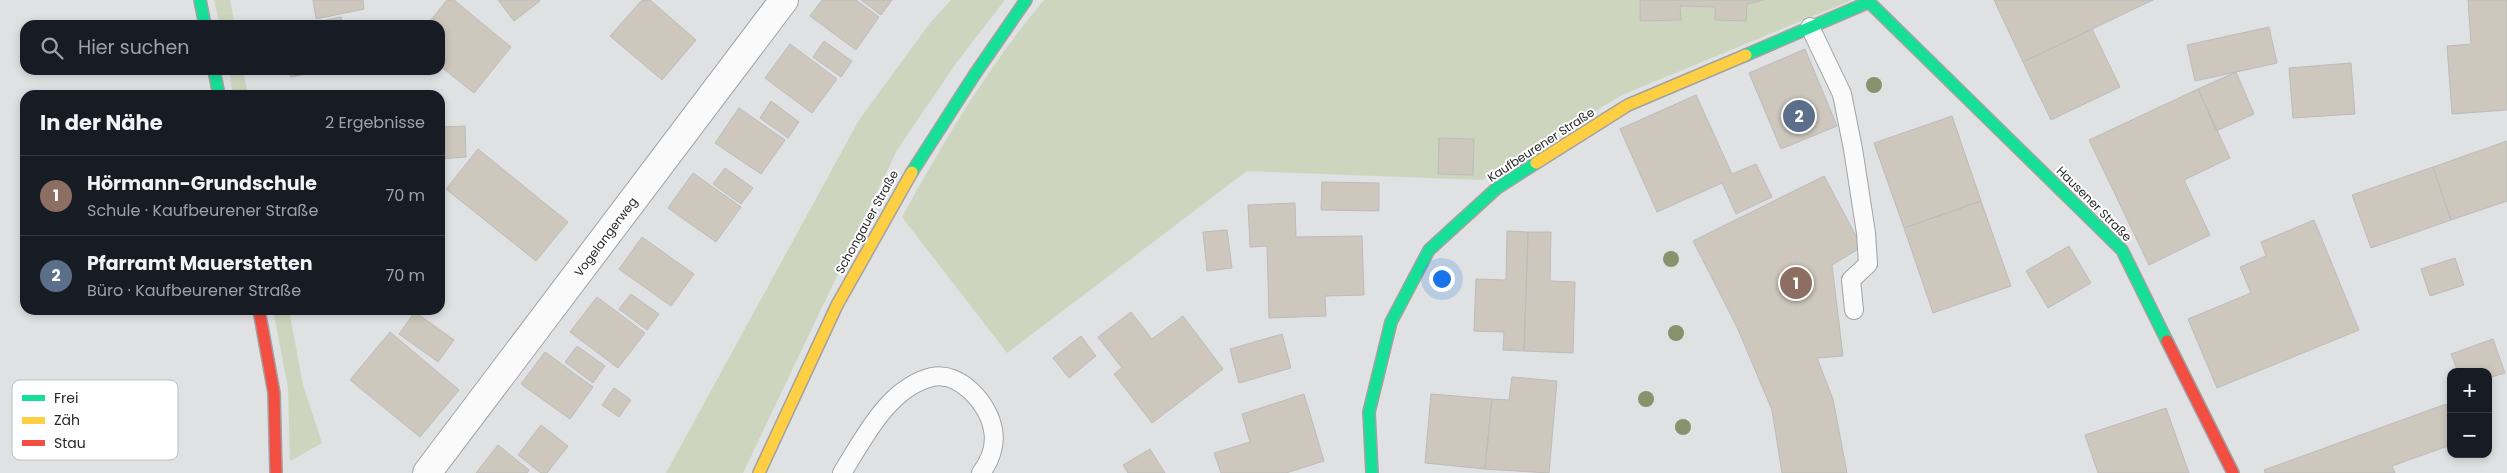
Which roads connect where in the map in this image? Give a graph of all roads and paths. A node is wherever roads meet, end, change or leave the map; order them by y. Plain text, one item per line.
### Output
1 (200, 0) edge
2 (784, 0) edge
3 (1026, 0) edge
4 (1869, 1) edge
5 (204, 20) edge
6 (1810, 27) junction
7 (215, 75) edge
8 (218, 90) edge
9 (1854, 310) dead end
10 (260, 315) edge
11 (847, 471) edge
12 (276, 473) edge
13 (427, 473) edge
14 (759, 473) edge
15 (981, 473) edge
16 (1372, 473) edge
17 (2233, 473) edge

1 - 5 street
2 - 13 street, Vogelangerweg
3 - 14 street, Schongauer Straße
4 - 6 street, Kaufbeurener Straße
4 - 17 street, Hausener Straße
6 - 9 lane
6 - 16 street, Kaufbeurener Straße
7 - 8 street
10 - 12 street
11 - 15 lane

